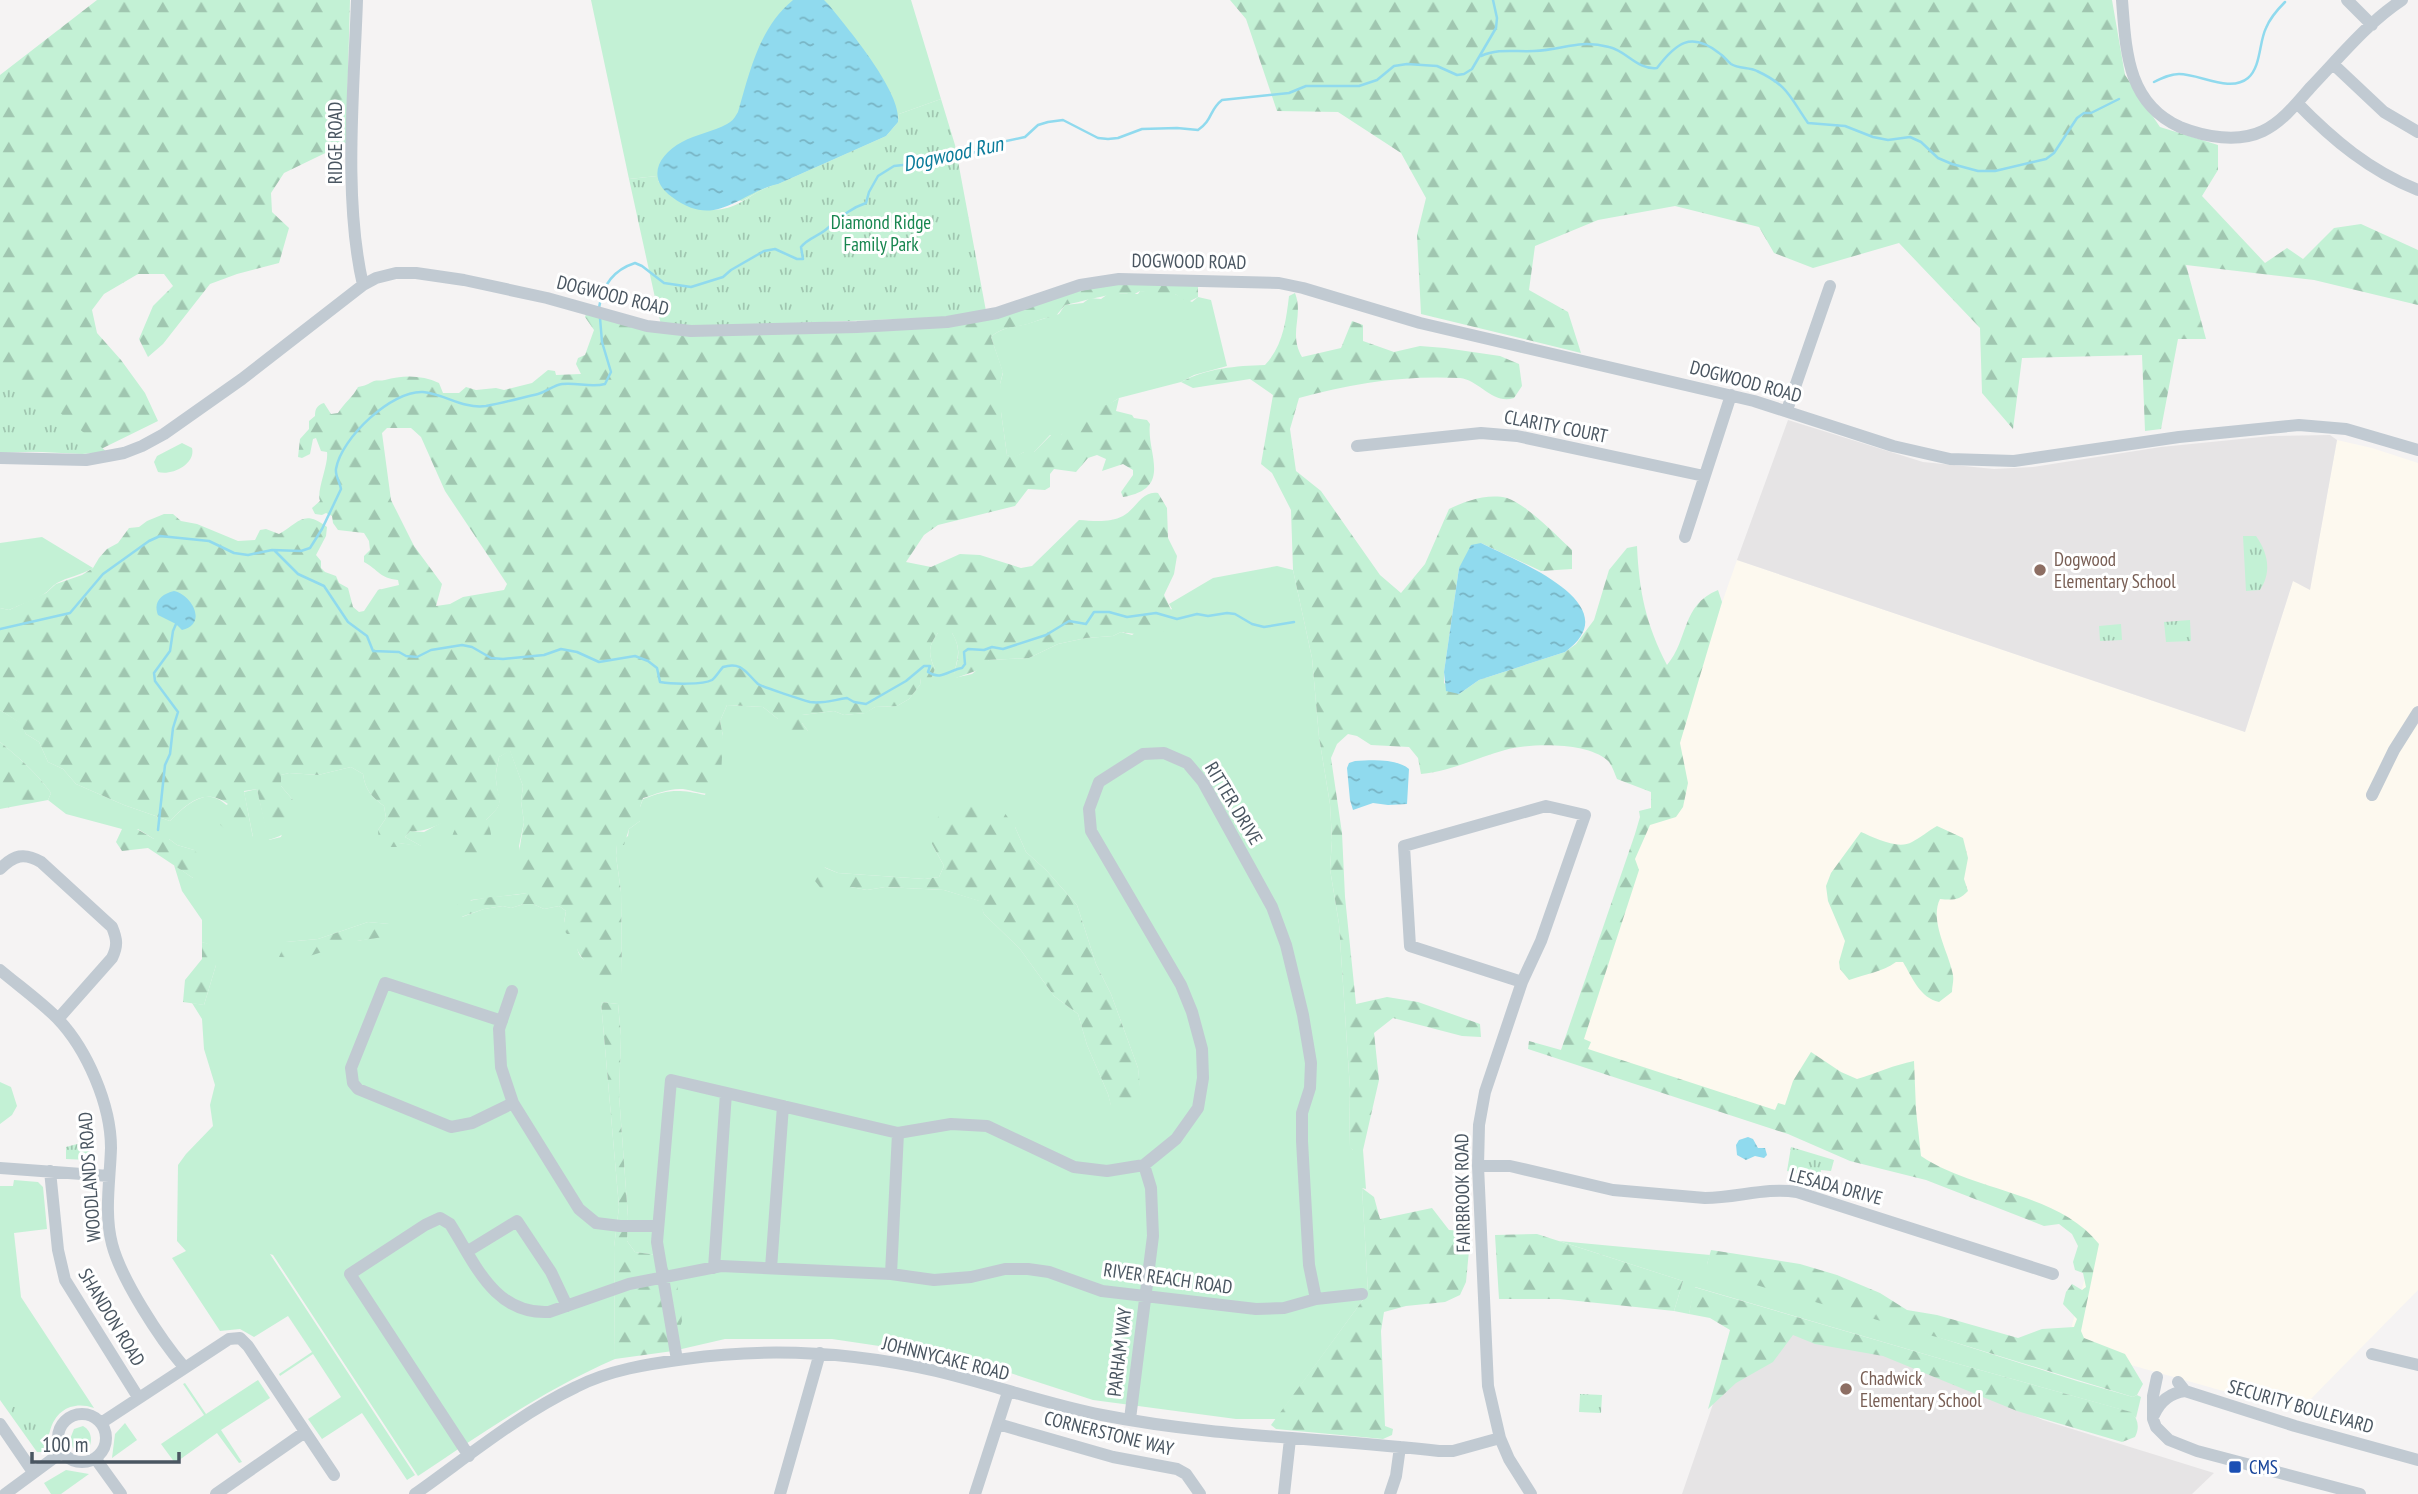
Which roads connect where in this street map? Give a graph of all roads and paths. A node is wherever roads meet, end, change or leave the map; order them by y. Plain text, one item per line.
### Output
1 (357, 0) edge
2 (2122, 0) edge
3 (2347, 0) edge
4 (2402, 0) edge
5 (2372, 25) junction
6 (2333, 64) junction
7 (2297, 103) junction
8 (2418, 132) edge
9 (2418, 190) edge
10 (363, 285) junction
11 (1830, 286) dead end
12 (1731, 394) junction
13 (1787, 410) junction
14 (1357, 446) dead end
15 (2418, 450) edge
16 (0, 458) edge
17 (1704, 476) junction
18 (1685, 537) dead end
19 (2418, 712) edge
20 (2372, 795) dead end
21 (0, 869) edge
22 (0, 970) edge
23 (1522, 982) junction
24 (512, 991) dead end
25 (58, 1019) junction
26 (502, 1021) junction
27 (726, 1093) junction
28 (513, 1103) junction
29 (783, 1106) junction
30 (898, 1133) junction
31 (1144, 1165) junction
32 (1478, 1166) junction
33 (0, 1168) edge
34 (50, 1171) junction
35 (109, 1176) junction
36 (659, 1226) junction
37 (468, 1251) junction
38 (715, 1268) junction
39 (771, 1268) junction
40 (891, 1274) junction
41 (2053, 1274) dead end
42 (663, 1278) junction
43 (1362, 1294) dead end
44 (1146, 1297) junction
45 (1316, 1299) junction
46 (567, 1306) junction
47 (820, 1353) junction
48 (2372, 1354) dead end
49 (677, 1360) junction
50 (2418, 1365) edge
51 (184, 1367) junction
52 (2157, 1377) dead end
53 (1008, 1392) junction
54 (138, 1397) junction
55 (1130, 1419) junction
56 (2153, 1419) junction
57 (101, 1423) junction
58 (0, 1424) edge
59 (998, 1424) junction
60 (305, 1432) junction
61 (1500, 1438) junction
62 (1290, 1439) junction
63 (1400, 1447) junction
64 (62, 1452) junction
65 (469, 1456) junction
66 (95, 1458) junction
67 (2418, 1460) edge
68 (33, 1472) junction
69 (334, 1475) dead end
70 (5, 1494) edge
71 (121, 1494) edge
72 (216, 1494) edge
73 (415, 1494) edge
74 (780, 1494) edge
75 (975, 1494) edge
76 (1200, 1494) edge
77 (1284, 1494) edge
78 (1390, 1494) edge
79 (1531, 1494) edge
80 (2360, 1494) edge

1 - 10 street, RIDGE ROAD
2 - 7 street
3 - 5 street
4 - 5 street
5 - 6 street
6 - 7 street
6 - 8 street
7 - 9 street
10 - 12 street, DOGWOOD ROAD
10 - 16 street, DOGWOOD ROAD
11 - 13 street
12 - 13 street, DOGWOOD ROAD
12 - 17 street
13 - 15 street, DOGWOOD ROAD
14 - 17 street, CLARITY COURT
17 - 18 street
19 - 20 street
21 - 25 street
22 - 25 street, WOODLANDS ROAD
23 - 23 street, FAIRBROOK ROAD
23 - 32 street, FAIRBROOK ROAD
24 - 26 street
25 - 35 street, WOODLANDS ROAD
26 - 28 street
26 - 28 street
27 - 29 street
27 - 36 street
27 - 38 street
28 - 36 street
29 - 30 street
29 - 39 street
30 - 31 street
30 - 40 street
31 - 44 street, PARHAM WAY
31 - 45 street, RITTER DRIVE
32 - 41 street, LESADA DRIVE
32 - 61 street, FAIRBROOK ROAD
33 - 34 street
34 - 35 street
34 - 54 street, SHANDON ROAD
35 - 51 street, WOODLANDS ROAD
36 - 42 street
37 - 46 street, RIVER REACH ROAD
37 - 46 street
37 - 65 street, RIVER REACH ROAD
38 - 39 street, RIVER REACH ROAD
38 - 42 street, RIVER REACH ROAD
39 - 40 street, RIVER REACH ROAD
40 - 44 street, RIVER REACH ROAD
42 - 46 street, RIVER REACH ROAD
42 - 49 street
43 - 45 street, RIVER REACH ROAD
44 - 45 street, RIVER REACH ROAD
44 - 55 street, PARHAM WAY
47 - 49 street, JOHNNYCAKE ROAD
47 - 53 street, JOHNNYCAKE ROAD
47 - 74 street
48 - 50 street
49 - 65 street, JOHNNYCAKE ROAD
51 - 54 street
51 - 60 street
52 - 56 street
53 - 55 street, JOHNNYCAKE ROAD
53 - 59 street
54 - 57 street
55 - 62 street, JOHNNYCAKE ROAD
56 - 67 street, SECURITY BOULEVARD
56 - 80 street
57 - 64 street
57 - 66 street
58 - 68 street
59 - 75 street
59 - 76 street, CORNERSTONE WAY
60 - 69 street
60 - 72 street
61 - 63 street, JOHNNYCAKE ROAD
61 - 79 street, FAIRBROOK ROAD
62 - 63 street, JOHNNYCAKE ROAD
62 - 77 street
63 - 78 street
64 - 66 street
64 - 68 street
65 - 73 street, JOHNNYCAKE ROAD
66 - 71 street
68 - 70 street

